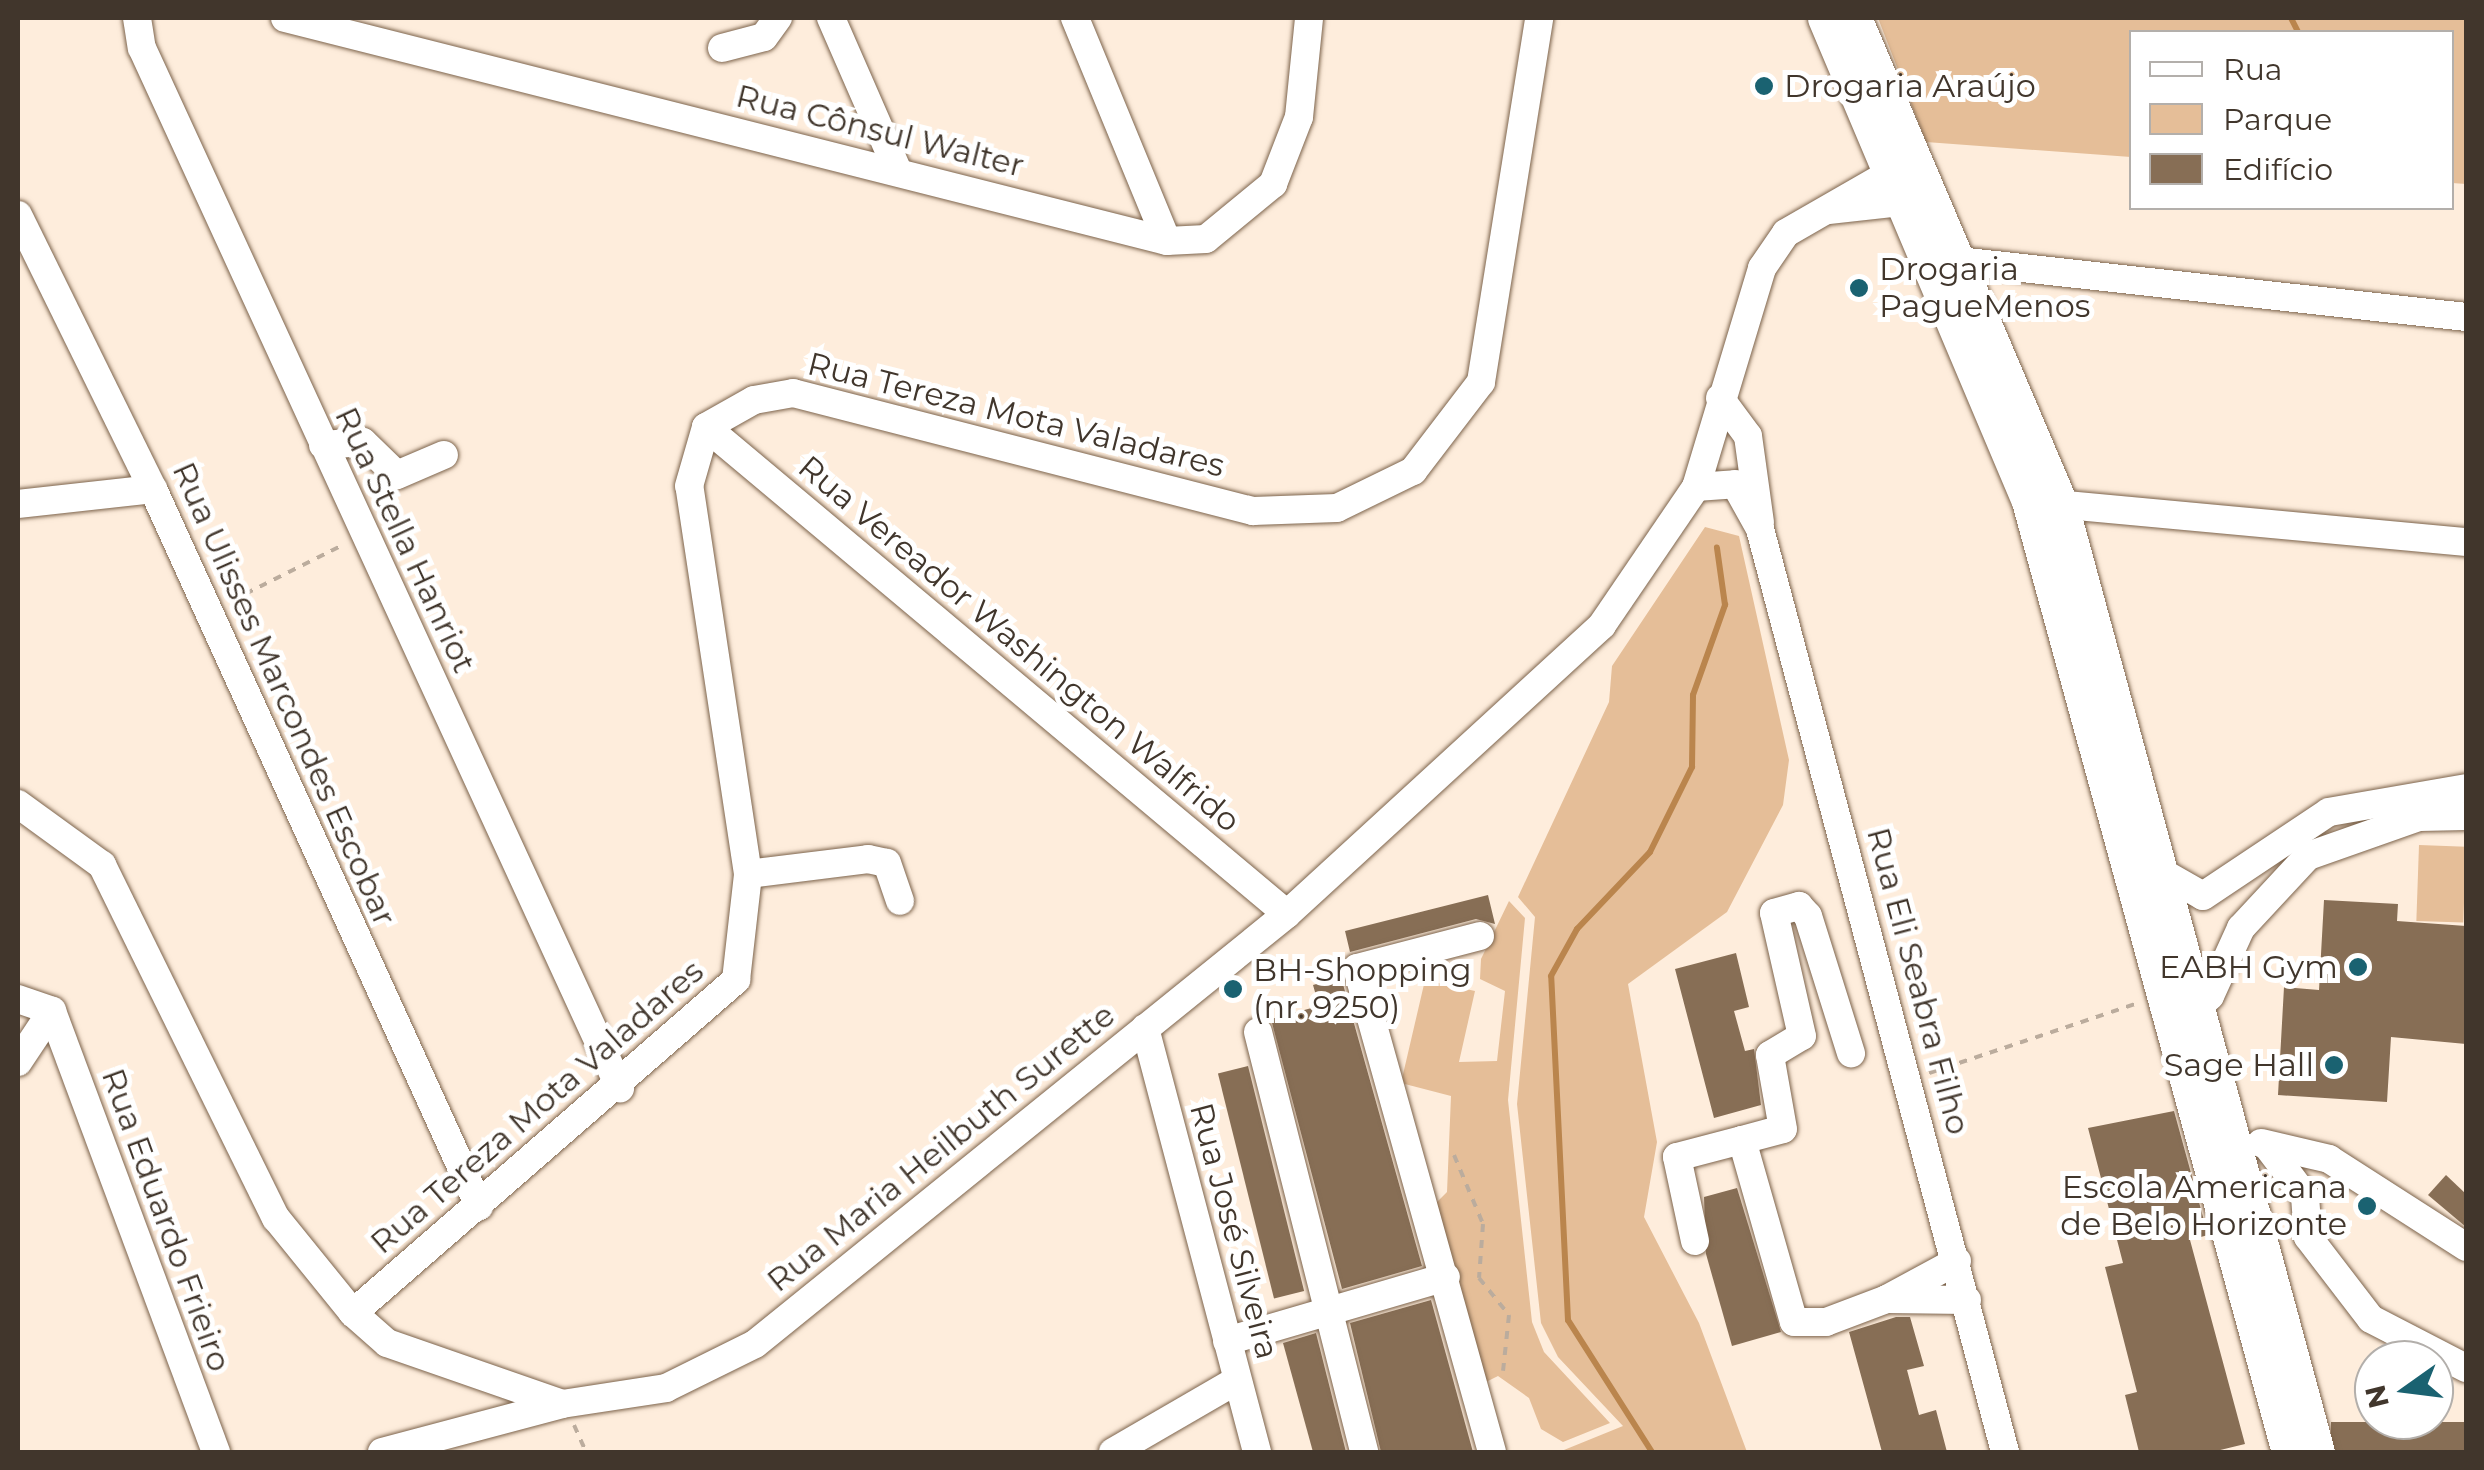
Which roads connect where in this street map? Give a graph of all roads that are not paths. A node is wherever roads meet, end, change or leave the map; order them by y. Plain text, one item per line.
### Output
1 (137, 18) edge
2 (286, 18) edge
3 (778, 18) edge
4 (832, 18) edge
5 (1075, 18) edge
6 (1309, 18) edge
7 (1539, 18) edge
8 (1824, 18) edge
9 (1854, 18) edge
10 (722, 48) dead end
11 (898, 171) junction
12 (1906, 193) junction
13 (18, 215) edge
14 (1167, 241) junction
15 (1958, 261) junction
16 (2466, 317) edge
17 (1720, 398) junction
18 (706, 427) junction
19 (323, 445) junction
20 (444, 456) dead end
21 (1696, 487) junction
22 (154, 489) junction
23 (18, 504) edge
24 (2045, 504) junction
25 (1760, 529) junction
26 (2466, 542) edge
27 (2466, 788) edge
28 (18, 804) edge
29 (2466, 816) edge
30 (2161, 872) junction
31 (748, 874) junction
32 (900, 901) dead end
33 (1287, 914) junction
34 (1480, 936) dead end
35 (2161, 996) junction
36 (18, 999) edge
37 (2196, 1008) junction
38 (52, 1011) junction
39 (1144, 1028) junction
40 (1258, 1032) dead end
41 (1850, 1054) dead end
42 (18, 1062) edge
43 (620, 1088) junction
44 (2230, 1128) junction
45 (1742, 1140) junction
46 (2268, 1147) junction
47 (479, 1206) junction
48 (1695, 1241) dead end
49 (2466, 1246) edge
50 (1957, 1261) junction
51 (1446, 1278) junction
52 (1887, 1299) junction
53 (1968, 1300) junction
54 (1327, 1312) junction
55 (353, 1313) junction
56 (1228, 1341) junction
57 (2466, 1368) edge
58 (1238, 1380) junction
59 (562, 1404) junction
60 (216, 1452) edge
61 (382, 1452) edge
62 (1112, 1452) edge
63 (1257, 1452) edge
64 (1364, 1452) edge
65 (1492, 1452) edge
66 (2005, 1452) edge
67 (2289, 1452) edge
68 (2317, 1452) edge

1 - 19 street, Rua Stella Hanriot
2 - 11 street, Rua Cônsul Walter
3 - 10 street
4 - 11 street
5 - 14 street
6 - 14 street, Rua Cônsul Walter
7 - 18 street, Rua Tereza Mota Valadares
8 - 12 main road
9 - 12 main road
11 - 14 street, Rua Cônsul Walter
12 - 15 main road
12 - 17 street, Rua Maria Heilbuth Surette
12 - 24 main road
13 - 22 street, Rua Ulisses Marcondes Escobar
15 - 16 street
15 - 24 main road
17 - 21 street, Rua Maria Heilbuth Surette
17 - 25 street, Rua Eli Seabra Filho
18 - 31 street, Rua Tereza Mota Valadares
18 - 33 street, Rua Vereador Washington Walfrido
19 - 20 street
19 - 43 street, Rua Stella Hanriot
21 - 25 street, Rua Eli Seabra Filho
21 - 33 street, Rua Maria Heilbuth Surette
22 - 23 street
22 - 47 street, Rua Ulisses Marcondes Escobar
24 - 26 street
24 - 30 main road
24 - 35 main road
25 - 50 street, Rua Eli Seabra Filho
27 - 30 street
28 - 55 street, Rua Maria Heilbuth Surette
29 - 37 street
30 - 37 main road
31 - 32 street
31 - 43 street, Rua Tereza Mota Valadares
33 - 39 street, Rua Maria Heilbuth Surette
34 - 51 street
35 - 37 street
35 - 67 main road
36 - 38 street
37 - 44 main road
38 - 42 street
38 - 60 street, Rua Eduardo Frieiro
39 - 56 street, Rua José Silveira
39 - 59 street, Rua Maria Heilbuth Surette
40 - 54 street
41 - 45 street
43 - 47 street, Rua Tereza Mota Valadares
44 - 46 street
44 - 68 main road
45 - 48 street
45 - 52 street
46 - 49 street
46 - 57 street
47 - 55 street, Rua Tereza Mota Valadares
50 - 52 street
50 - 53 street, Rua Eli Seabra Filho
51 - 54 street
51 - 65 street
52 - 53 street
53 - 66 street, Rua Eli Seabra Filho
54 - 56 street
54 - 64 street
55 - 59 street, Rua Maria Heilbuth Surette
56 - 58 street, Rua José Silveira
58 - 62 street
58 - 63 street, Rua José Silveira
59 - 61 street

